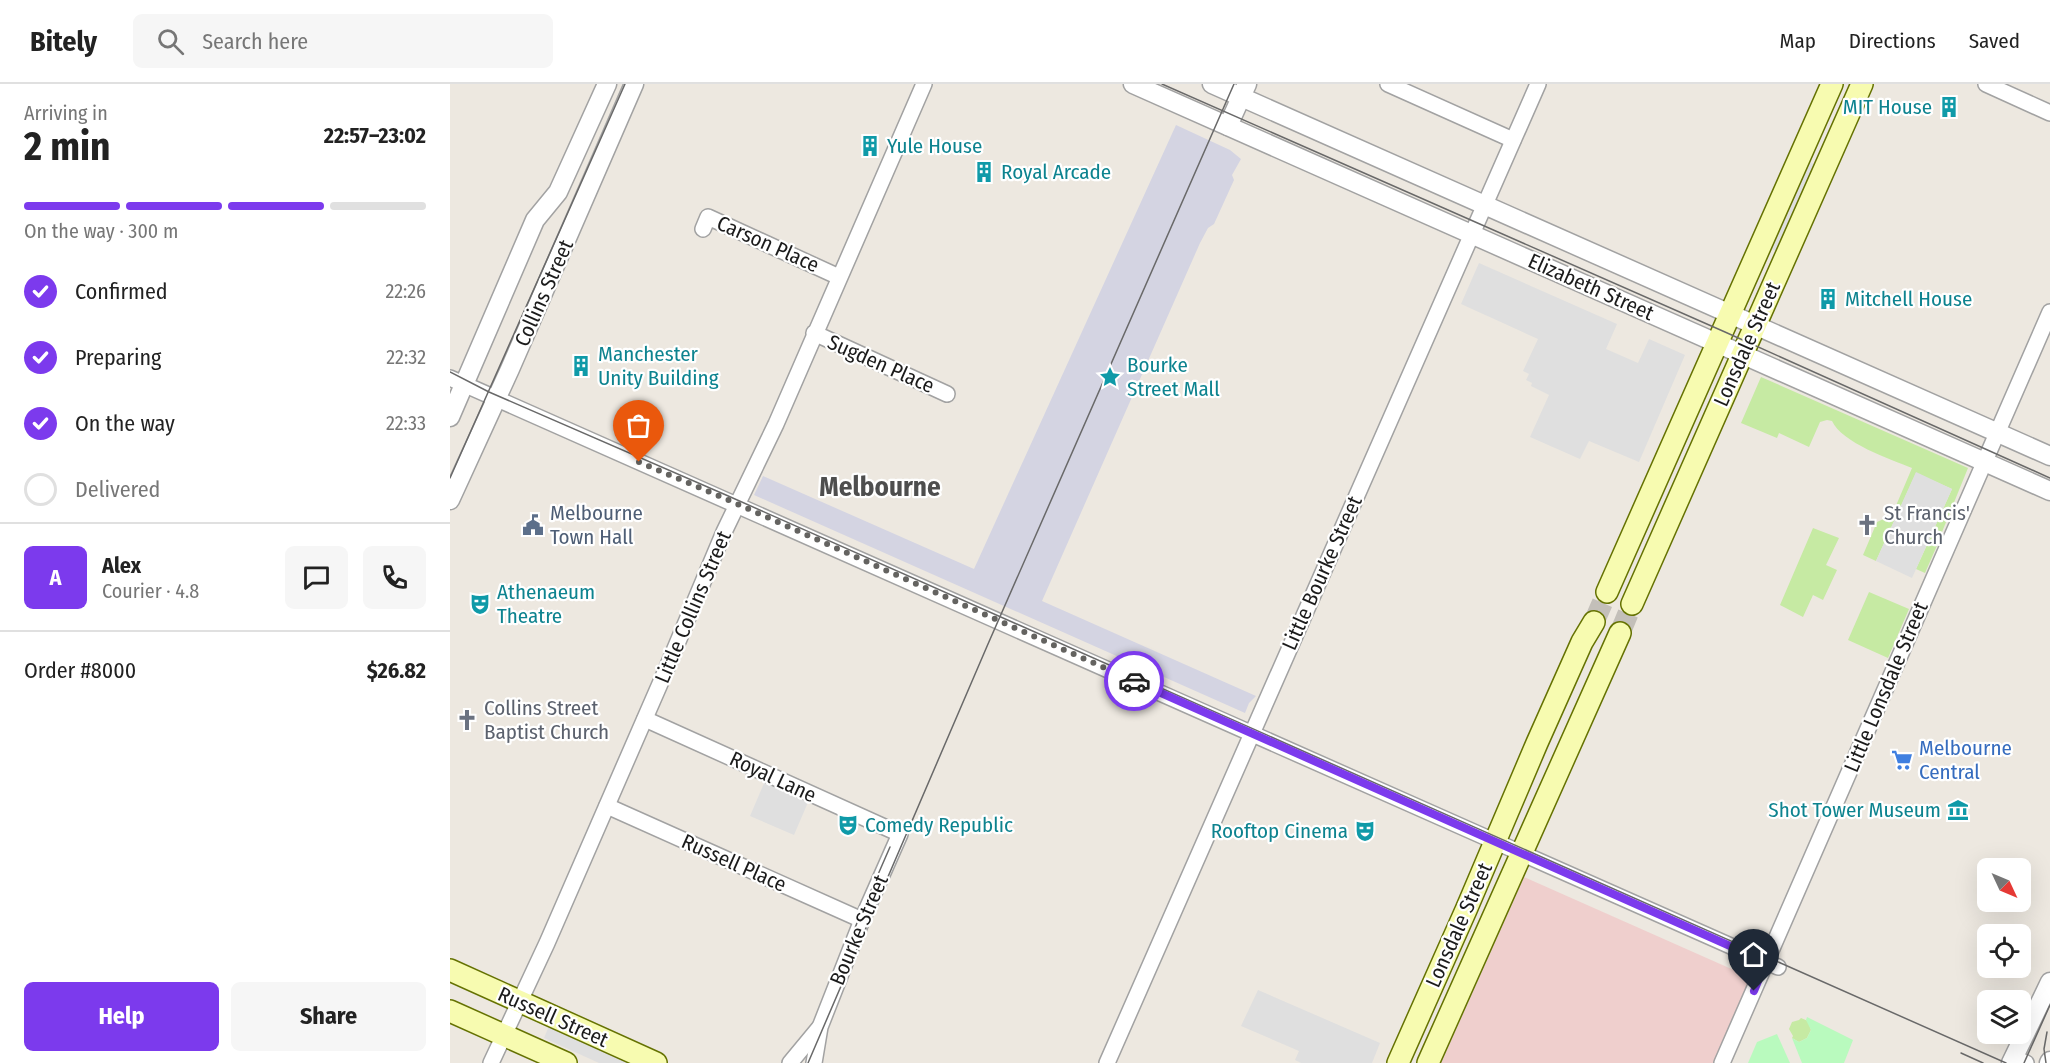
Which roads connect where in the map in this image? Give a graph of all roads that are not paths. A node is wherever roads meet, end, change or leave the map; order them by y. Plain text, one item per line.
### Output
1 (607, 84) edge
2 (634, 84) edge
3 (924, 84) edge
4 (1133, 84) edge
5 (1213, 84) edge
6 (1388, 84) edge
7 (1538, 84) edge
8 (1832, 84) edge
9 (1862, 84) edge
10 (1986, 84) edge
11 (1244, 90) edge
12 (2050, 113) edge
13 (1200, 114) junction
14 (1228, 126) junction
15 (1812, 130) junction
16 (1513, 140) junction
17 (1837, 141) junction
18 (1484, 205) junction
19 (703, 229) dead end
20 (1471, 233) junction
21 (839, 277) junction
22 (2050, 312) edge
23 (1730, 314) junction
24 (1755, 325) junction
25 (814, 333) junction
26 (1717, 343) junction
27 (1742, 355) junction
28 (457, 381) edge
29 (947, 394) dead end
30 (496, 398) junction
31 (450, 417) edge
32 (1996, 432) junction
33 (2050, 456) edge
34 (1984, 462) junction
35 (2050, 491) edge
36 (450, 500) edge
37 (738, 504) junction
38 (1607, 592) tunnel mouth
39 (1632, 604) tunnel mouth
40 (1594, 622) tunnel mouth
41 (1620, 633) tunnel mouth
42 (645, 719) junction
43 (1252, 733) junction
44 (606, 806) junction
45 (900, 834) joint
46 (1495, 842) junction
47 (1523, 854) junction
48 (1466, 910) junction
49 (862, 920) junction
50 (1492, 921) junction
51 (1772, 964) junction
52 (450, 970) edge
53 (2050, 982) edge
54 (518, 1001) junction
55 (450, 1011) edge
56 (820, 1027) junction
57 (1411, 1031) junction
58 (503, 1035) junction
59 (1437, 1043) junction
60 (2017, 1061) edge
61 (491, 1063) edge
62 (566, 1063) edge
63 (656, 1063) edge
64 (790, 1063) edge
65 (814, 1063) edge
66 (1107, 1063) edge
67 (1398, 1063) edge
68 (1428, 1063) edge
69 (1722, 1063) edge

1 - 28 street, Collins Street
2 - 30 street, Collins Street
3 - 21 street, Little Collins Street
4 - 13 street, Elizabeth Street
5 - 11 street, Elizabeth Street
5 - 13 street
6 - 16 street
7 - 16 street, Little Bourke Street
8 - 15 main road, Lonsdale Street
9 - 17 main road, Lonsdale Street
10 - 12 street
11 - 14 street
11 - 18 street, Elizabeth Street
13 - 14 street, Elizabeth Street
14 - 20 street, Elizabeth Street
15 - 17 main road
15 - 23 main road, Lonsdale Street
16 - 18 street, Little Bourke Street
17 - 24 main road, Lonsdale Street
18 - 20 street, Little Bourke Street
18 - 23 street, Elizabeth Street
19 - 21 street, Carson Place
20 - 26 street, Elizabeth Street
20 - 43 street, Little Bourke Street
21 - 25 street, Little Collins Street
22 - 32 street, Little Lonsdale Street
23 - 24 street, Elizabeth Street
23 - 26 main road, Lonsdale Street
24 - 27 main road, Lonsdale Street
24 - 32 street, Elizabeth Street
25 - 29 street, Sugden Place
25 - 37 street, Little Collins Street
26 - 27 street, Elizabeth Street
26 - 38 main road, Lonsdale Street
27 - 34 street, Elizabeth Street
27 - 39 main road, Lonsdale Street
28 - 30 street
28 - 31 street, Collins Street
30 - 36 street, Collins Street
30 - 37 street
32 - 33 street, Elizabeth Street
32 - 34 street, Little Lonsdale Street
34 - 35 street, Elizabeth Street
34 - 51 street, Little Lonsdale Street
37 - 42 street, Little Collins Street
37 - 43 street
40 - 46 main road, Lonsdale Street
41 - 47 main road, Lonsdale Street
42 - 44 street, Little Collins Street
42 - 45 street, Royal Lane
43 - 46 street
43 - 66 street, Little Bourke Street
44 - 49 street, Russell Place
44 - 54 street, Little Collins Street
45 - 49 street, Bourke Street
46 - 47 street
46 - 48 main road, Lonsdale Street
47 - 50 main road, Lonsdale Street
47 - 51 street
48 - 50 main road
48 - 57 main road, Lonsdale Street
49 - 56 street, Bourke Street
50 - 59 main road, Lonsdale Street
51 - 69 street, Little Lonsdale Street
52 - 54 main road, Russell Street
53 - 60 street
54 - 58 street, Little Collins Street
54 - 63 main road, Russell Street
55 - 58 main road, Russell Street
56 - 64 street, Bourke Street
56 - 65 street, Bourke Street
57 - 59 main road
57 - 67 main road, Lonsdale Street
58 - 61 street, Little Collins Street
58 - 62 main road, Russell Street
59 - 68 main road, Lonsdale Street

